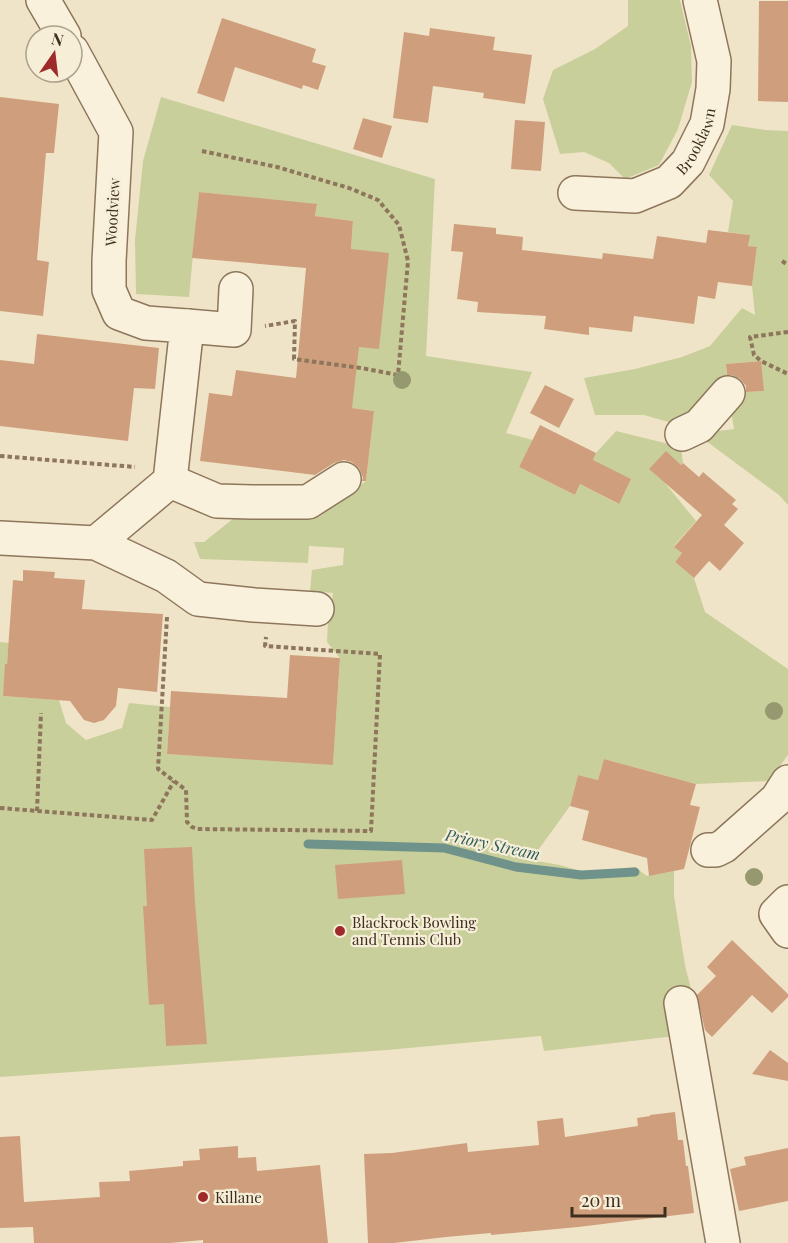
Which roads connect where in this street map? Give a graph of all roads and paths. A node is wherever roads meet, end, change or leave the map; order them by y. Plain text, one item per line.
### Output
1 (43, 0) edge
2 (700, 0) edge
3 (57, 24) edge
4 (84, 73) edge
5 (202, 151) dead end
6 (575, 193) dead end
7 (782, 261) dead end
8 (788, 266) edge
9 (236, 289) dead end
10 (187, 326) junction
11 (234, 330) junction
12 (788, 332) edge
13 (788, 374) edge
14 (728, 393) dead end
15 (682, 434) dead end
16 (0, 456) edge
17 (171, 476) junction
18 (344, 479) dead end
19 (0, 538) edge
20 (96, 543) junction
21 (178, 584) junction
22 (268, 606) junction
23 (317, 609) dead end
24 (41, 713) dead end
25 (174, 781) junction
26 (784, 796) edge
27 (0, 808) edge
28 (37, 811) junction
29 (713, 853) dead end
30 (788, 902) edge
31 (788, 932) edge
32 (681, 1003) dead end
33 (723, 1243) edge

1 - 3 street
2 - 6 street, Brooklawn
4 - 10 street, Woodview
5 - 11 path
7 - 8 path
9 - 11 street
10 - 11 street, Woodview
10 - 17 street
12 - 13 path
14 - 15 street
16 - 17 path
17 - 18 street
17 - 20 street
19 - 20 street
20 - 21 street
21 - 22 street
21 - 25 path
22 - 23 street
22 - 25 path
24 - 28 path
25 - 28 path
26 - 29 street
27 - 28 path
30 - 31 street
32 - 33 street

